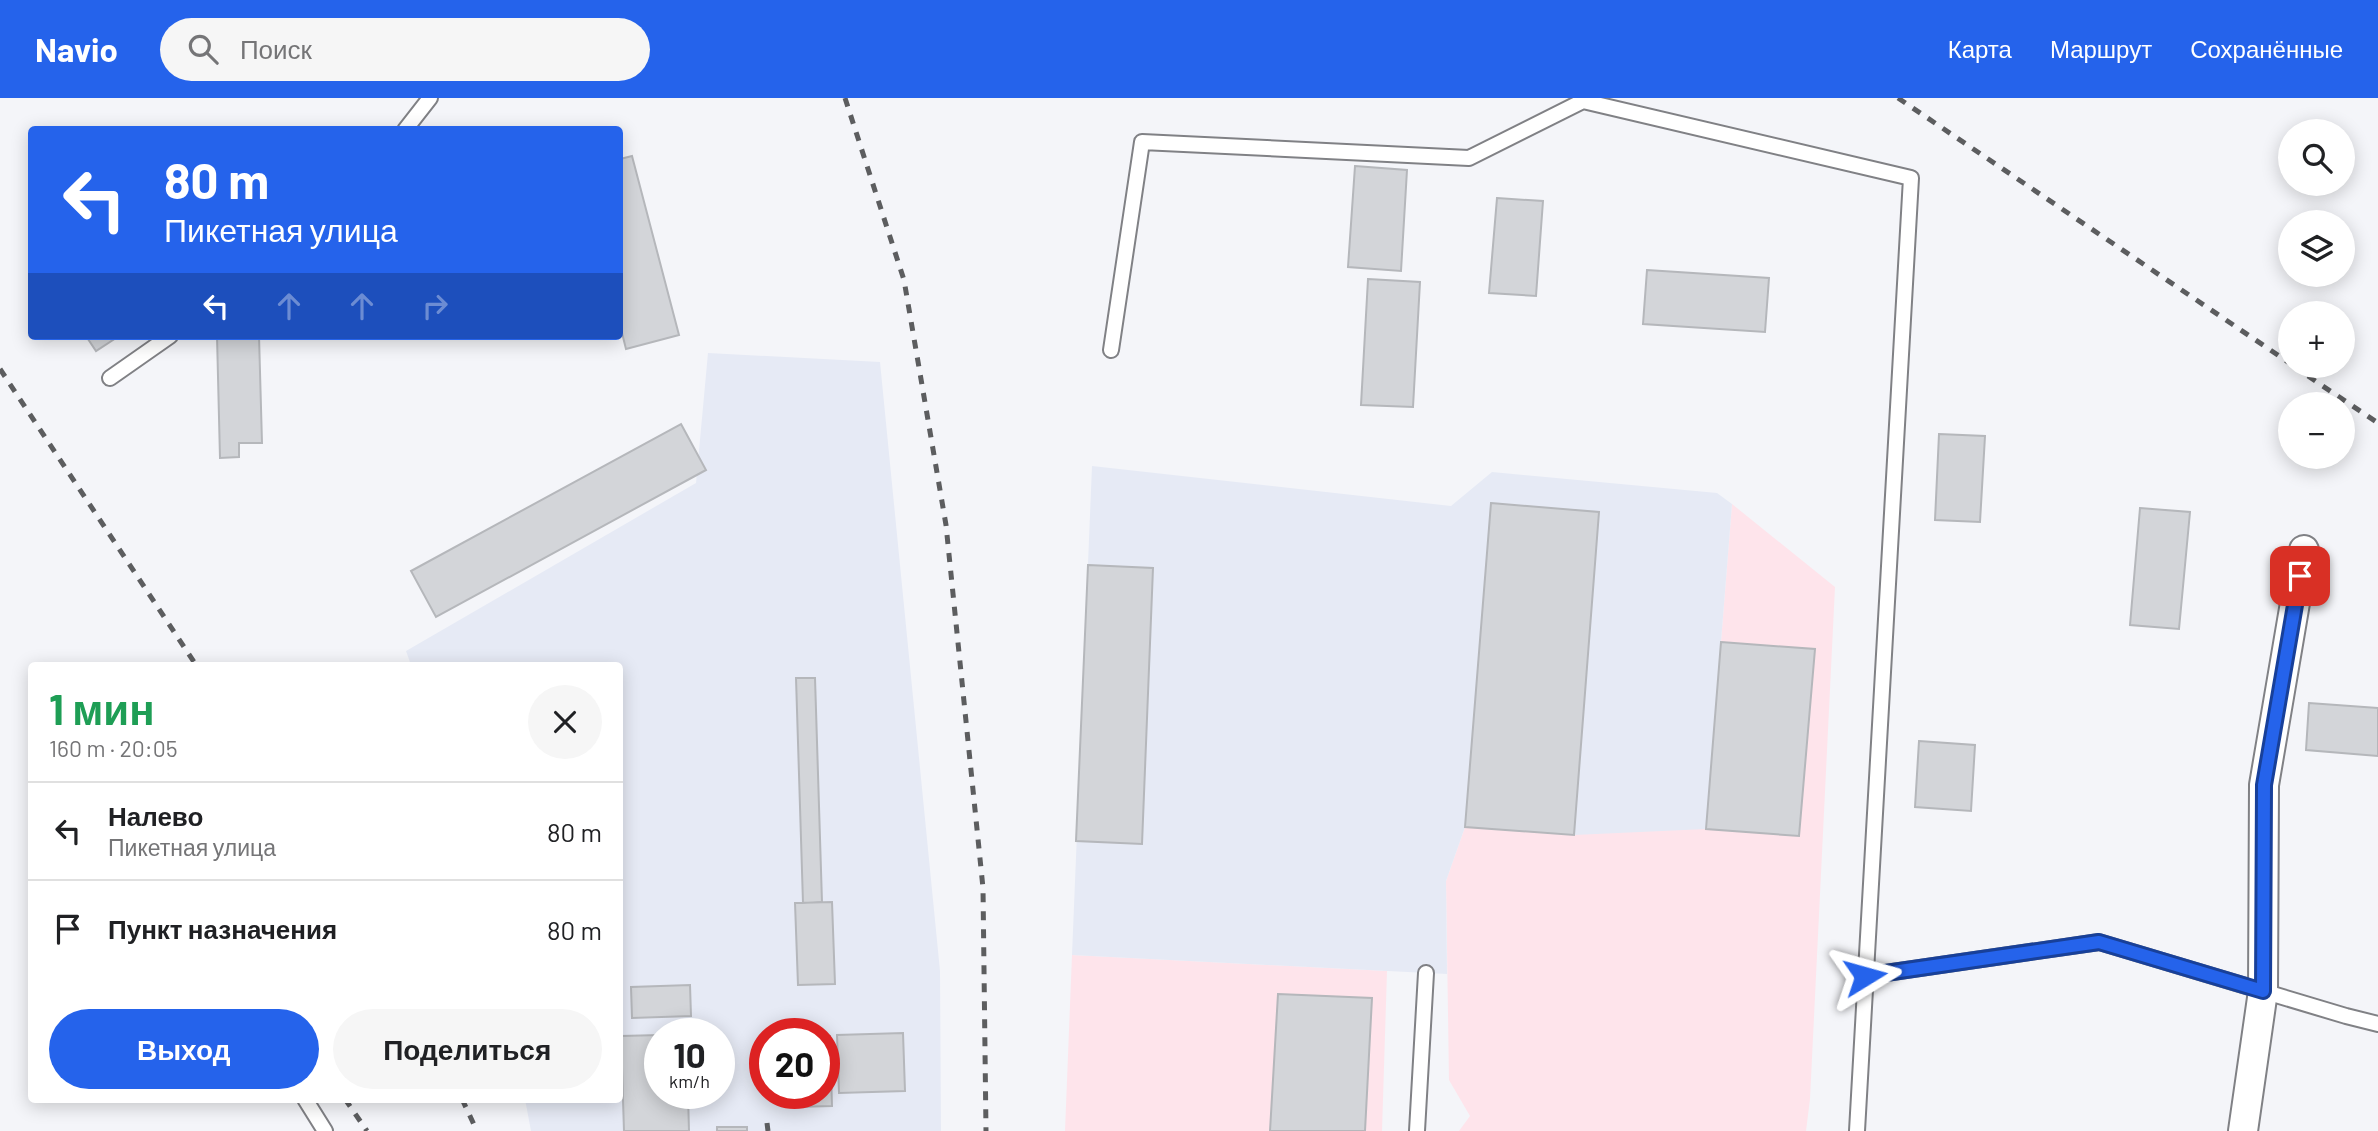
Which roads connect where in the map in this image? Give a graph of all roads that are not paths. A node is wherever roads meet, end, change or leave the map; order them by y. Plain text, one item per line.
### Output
1 (430, 98) edge
2 (408, 126) edge
3 (164, 340) edge
4 (1111, 350) dead end
5 (110, 378) dead end
6 (2304, 550) dead end
7 (1426, 973) dead end
8 (1865, 976) junction
9 (2263, 991) junction
10 (2378, 1024) edge
11 (308, 1103) edge
12 (325, 1131) edge
13 (1417, 1131) edge
14 (1857, 1131) edge
15 (2243, 1131) edge

1 - 2 lane
3 - 5 lane
4 - 8 lane
6 - 9 street
7 - 13 lane
8 - 9 lane
8 - 14 lane
9 - 10 lane
9 - 15 street
11 - 12 lane

